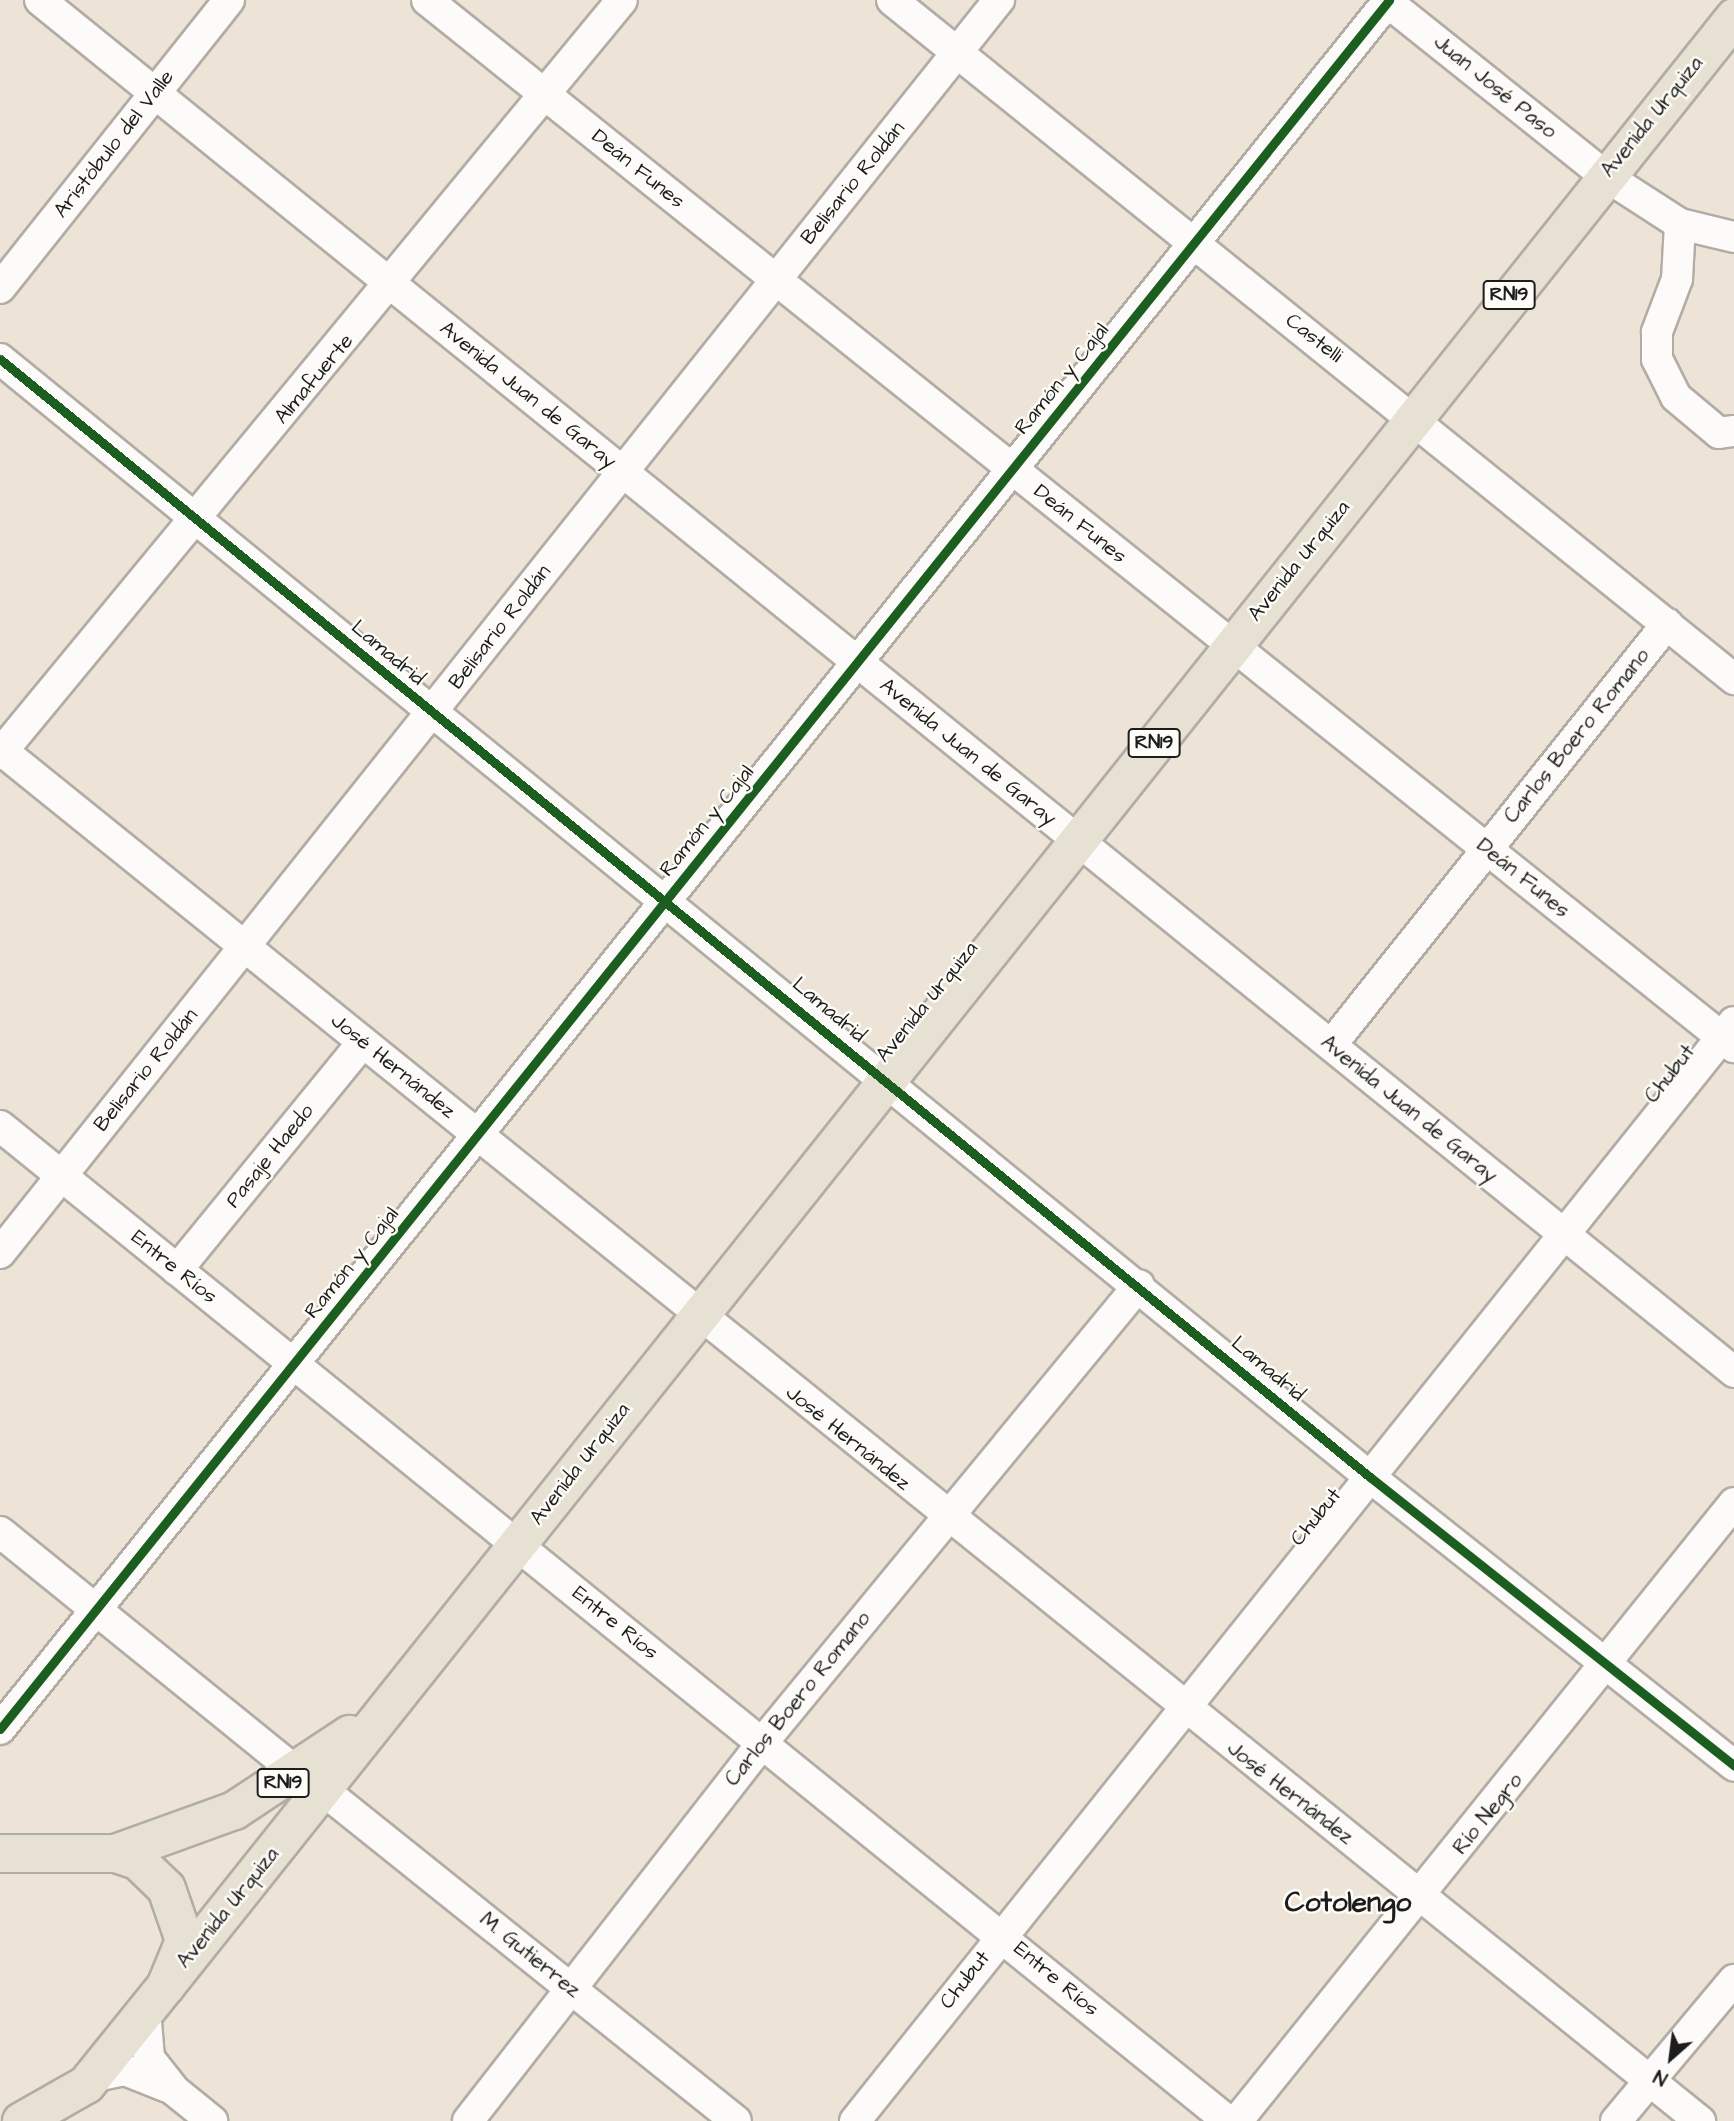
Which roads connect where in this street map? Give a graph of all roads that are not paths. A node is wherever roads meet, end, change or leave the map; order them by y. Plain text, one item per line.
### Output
1 (40, 0) edge
2 (229, 0) edge
3 (427, 0) edge
4 (622, 0) edge
5 (891, 0) edge
6 (999, 0) edge
7 (1387, 1) edge
8 (1734, 17) edge
9 (957, 53) junction
10 (155, 93) junction
11 (545, 94) junction
12 (1604, 175) junction
13 (1680, 224) junction
14 (1734, 237) edge
15 (1194, 243) junction
16 (776, 280) junction
17 (392, 285) junction
18 (0, 288) edge
19 (0, 359) edge
20 (1414, 416) junction
21 (1734, 431) edge
22 (1012, 469) junction
23 (622, 472) junction
24 (198, 519) junction
25 (1667, 624) junction
26 (1231, 645) junction
27 (857, 662) junction
28 (1734, 679) edge
29 (432, 712) junction
30 (1, 751) edge
31 (1077, 842) junction
32 (1487, 850) junction
33 (667, 899) junction
34 (245, 946) junction
35 (1730, 1035) edge
36 (363, 1042) junction
37 (1331, 1045) junction
38 (887, 1081) junction
39 (0, 1126) edge
40 (478, 1134) junction
41 (62, 1175) junction
42 (1566, 1236) junction
43 (0, 1253) edge
44 (177, 1270) junction
45 (1139, 1285) junction
46 (698, 1315) junction
47 (294, 1363) junction
48 (1734, 1372) edge
49 (1370, 1478) junction
50 (1734, 1503) edge
51 (945, 1517) junction
52 (0, 1532) edge
53 (517, 1543) junction
54 (96, 1610) junction
55 (1606, 1666) junction
56 (1184, 1710) junction
57 (0, 1729) edge
58 (762, 1742) junction
59 (1734, 1766) edge
60 (311, 1782) junction
61 (2, 1852) edge
62 (115, 1853) junction
63 (1423, 1897) junction
64 (1001, 1933) junction
65 (1734, 1980) edge
66 (569, 1986) junction
67 (155, 1998) junction
68 (89, 2080) junction
69 (1649, 2080) junction
70 (175, 2091) junction
71 (21, 2121) edge
72 (56, 2121) edge
73 (212, 2121) edge
74 (468, 2121) edge
75 (736, 2121) edge
76 (855, 2121) edge
77 (1228, 2121) edge
78 (1237, 2121) edge
79 (1616, 2121) edge
80 (1700, 2121) edge

1 - 10 street, Avenida Juan de Garay
2 - 10 street, Aristóbulo del Valle
3 - 11 street, Deán Funes
4 - 11 street, Almafuerte
5 - 9 street, Castelli
6 - 9 street, Belisario Roldán
7 - 12 street, Juan José Paso
7 - 15 street, Ramón y Cajal
8 - 12 main road, Avenida Urquiza / RN19
9 - 15 street, Castelli
9 - 16 street, Belisario Roldán
10 - 17 street, Avenida Juan de Garay
10 - 18 street, Aristóbulo del Valle
11 - 16 street, Deán Funes
11 - 17 street, Almafuerte
12 - 13 street, Juan José Paso
12 - 20 main road, Avenida Urquiza / RN19
13 - 14 street, Juan José Paso
13 - 21 street
15 - 20 street, Castelli
15 - 22 street, Ramón y Cajal
16 - 22 street, Deán Funes
16 - 23 street, Belisario Roldán
17 - 23 street, Avenida Juan de Garay
17 - 24 street, Almafuerte
19 - 24 street, Lamadrid
20 - 25 street, Castelli
20 - 26 main road, Avenida Urquiza / RN19
22 - 26 street, Deán Funes
22 - 27 street, Ramón y Cajal
23 - 27 street, Avenida Juan de Garay
23 - 29 street, Belisario Roldán
24 - 29 street, Lamadrid
24 - 30 street, Almafuerte
25 - 28 street, Castelli
25 - 32 street, Carlos Boero Romano
26 - 31 main road, Avenida Urquiza / RN19
26 - 32 street, Deán Funes
27 - 31 street, Avenida Juan de Garay
27 - 33 street, Ramón y Cajal
29 - 33 street, Lamadrid
29 - 34 street, Belisario Roldán
30 - 34 street, José Hernández
31 - 37 street, Avenida Juan de Garay
31 - 38 main road, Avenida Urquiza / RN19
32 - 35 street, Deán Funes
32 - 37 street, Carlos Boero Romano
33 - 38 street, Lamadrid
33 - 40 street, Ramón y Cajal
34 - 36 street, José Hernández
34 - 41 street, Belisario Roldán
35 - 42 street, Chubut
36 - 40 street, José Hernández
36 - 44 street, Pasaje Haedo
37 - 42 street, Avenida Juan de Garay
38 - 45 street, Lamadrid
38 - 46 main road, Avenida Urquiza / RN19
39 - 41 street, Entre Ríos
40 - 46 street, José Hernández
40 - 47 street, Ramón y Cajal
41 - 43 street, Belisario Roldán
41 - 44 street, Entre Ríos
42 - 48 street, Avenida Juan de Garay
42 - 49 street, Chubut
44 - 47 street, Entre Ríos
45 - 49 street, Lamadrid
45 - 51 street, Carlos Boero Romano
46 - 51 street, José Hernández
46 - 53 main road, Avenida Urquiza / RN19
47 - 53 street, Entre Ríos
47 - 54 street, Ramón y Cajal
49 - 55 street, Lamadrid
49 - 56 street, Chubut
50 - 55 street, Río Negro
51 - 56 street, José Hernández
51 - 58 street, Carlos Boero Romano
52 - 54 street, M. Gutierrez
53 - 58 street, Entre Ríos
53 - 60 main road, Avenida Urquiza / RN19
54 - 57 street, Ramón y Cajal
54 - 60 street, M. Gutierrez
55 - 59 street, Lamadrid
55 - 63 street, Río Negro
56 - 63 street, José Hernández
56 - 64 street, Chubut
58 - 64 street, Entre Ríos
58 - 66 street, Carlos Boero Romano
60 - 62 main road, Avenida Urquiza / RN19
60 - 66 street, M. Gutierrez
60 - 67 main road, Avenida Urquiza / RN19
61 - 62 main road, RN19
62 - 67 main road, RN19
63 - 69 street, José Hernández
63 - 78 street, Río Negro
64 - 76 street, Chubut
64 - 77 street, Entre Ríos
65 - 69 street
66 - 74 street, Carlos Boero Romano
66 - 75 street, M. Gutierrez
67 - 68 main road, RN19
67 - 70 street
68 - 70 street
68 - 71 main road, RN19
68 - 72 main road
69 - 79 street
69 - 80 street, José Hernández
70 - 73 street

